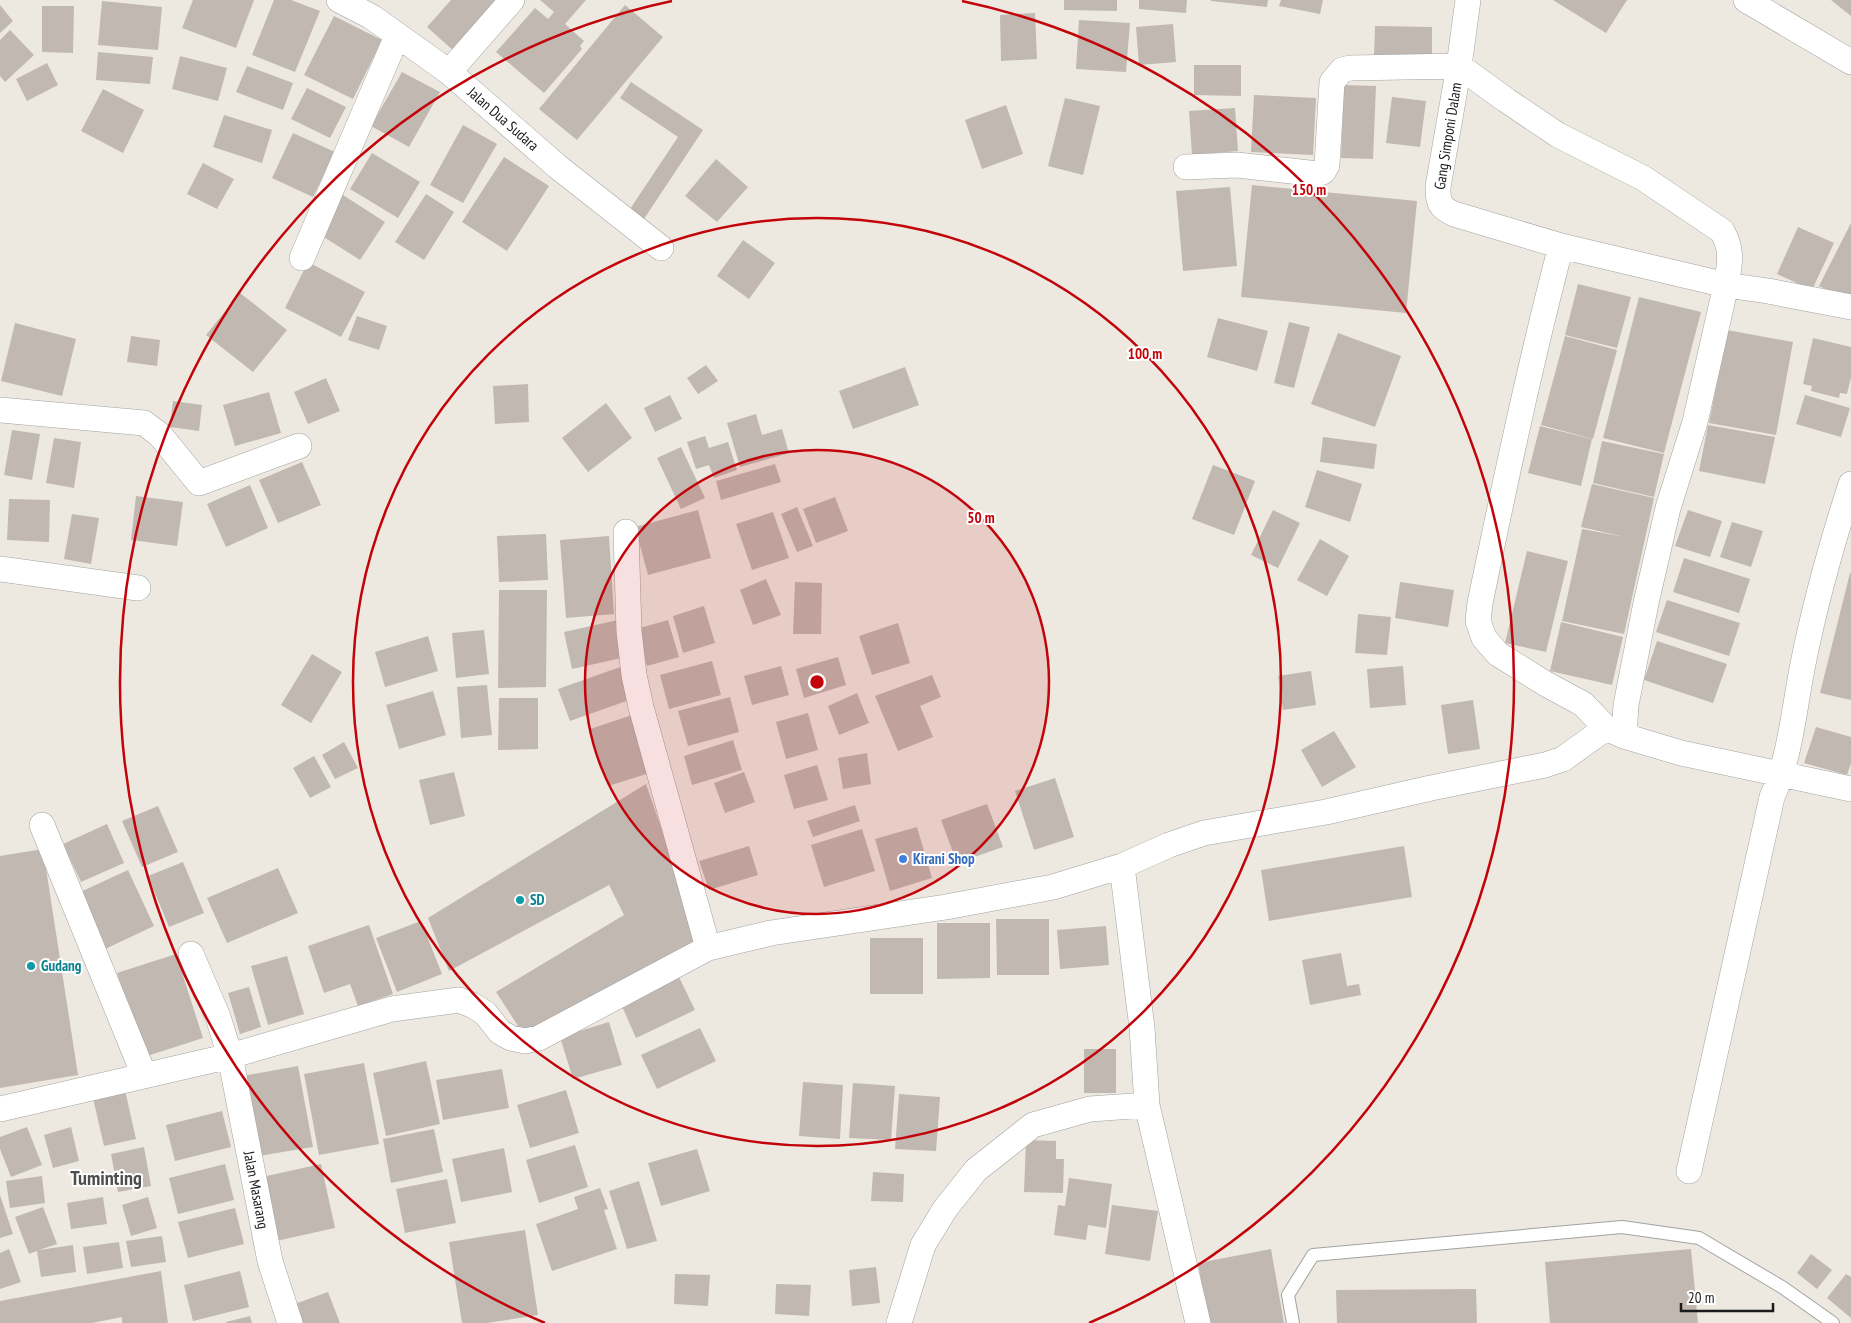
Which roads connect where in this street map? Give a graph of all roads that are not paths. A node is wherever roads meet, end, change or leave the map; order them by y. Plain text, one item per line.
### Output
1 (339, 0) edge
2 (512, 0) edge
3 (1468, 0) edge
4 (1746, 0) edge
5 (397, 36) junction
6 (1851, 62) edge
7 (1459, 66) junction
8 (450, 72) junction
9 (1186, 167) dead end
10 (1561, 246) junction
11 (661, 248) dead end
12 (302, 258) dead end
13 (1726, 285) junction
14 (1851, 307) edge
15 (0, 410) edge
16 (299, 446) dead end
17 (1851, 484) edge
18 (626, 532) dead end
19 (0, 569) edge
20 (138, 588) dead end
21 (1615, 732) junction
22 (1782, 775) junction
23 (1851, 790) edge
24 (42, 825) dead end
25 (1122, 866) junction
26 (708, 948) junction
27 (191, 954) dead end
28 (230, 1056) junction
29 (144, 1075) junction
30 (1147, 1105) junction
31 (0, 1109) edge
32 (1689, 1171) dead end
33 (290, 1323) edge
34 (899, 1323) edge
35 (1198, 1323) edge
36 (1293, 1323) edge
37 (1833, 1323) edge

1 - 5 street, Jalan Dua Sudara
2 - 8 street
3 - 7 street, Gang Simponi Dalam
4 - 6 street
5 - 8 street, Jalan Dua Sudara
5 - 12 street
7 - 9 street
7 - 10 street, Gang Simponi Dalam
7 - 13 street
8 - 11 street, Jalan Dua Sudara
10 - 13 street
10 - 21 street
13 - 14 street
13 - 21 street
15 - 16 street
17 - 22 street
18 - 26 street
19 - 20 street
21 - 22 street
21 - 25 street
22 - 23 street
22 - 32 street
24 - 29 street
25 - 26 street
25 - 30 street
26 - 28 street
27 - 28 street, Jalan Masarang
28 - 29 street
28 - 33 street, Jalan Masarang
29 - 31 street
30 - 34 street
30 - 35 street
36 - 37 lane

